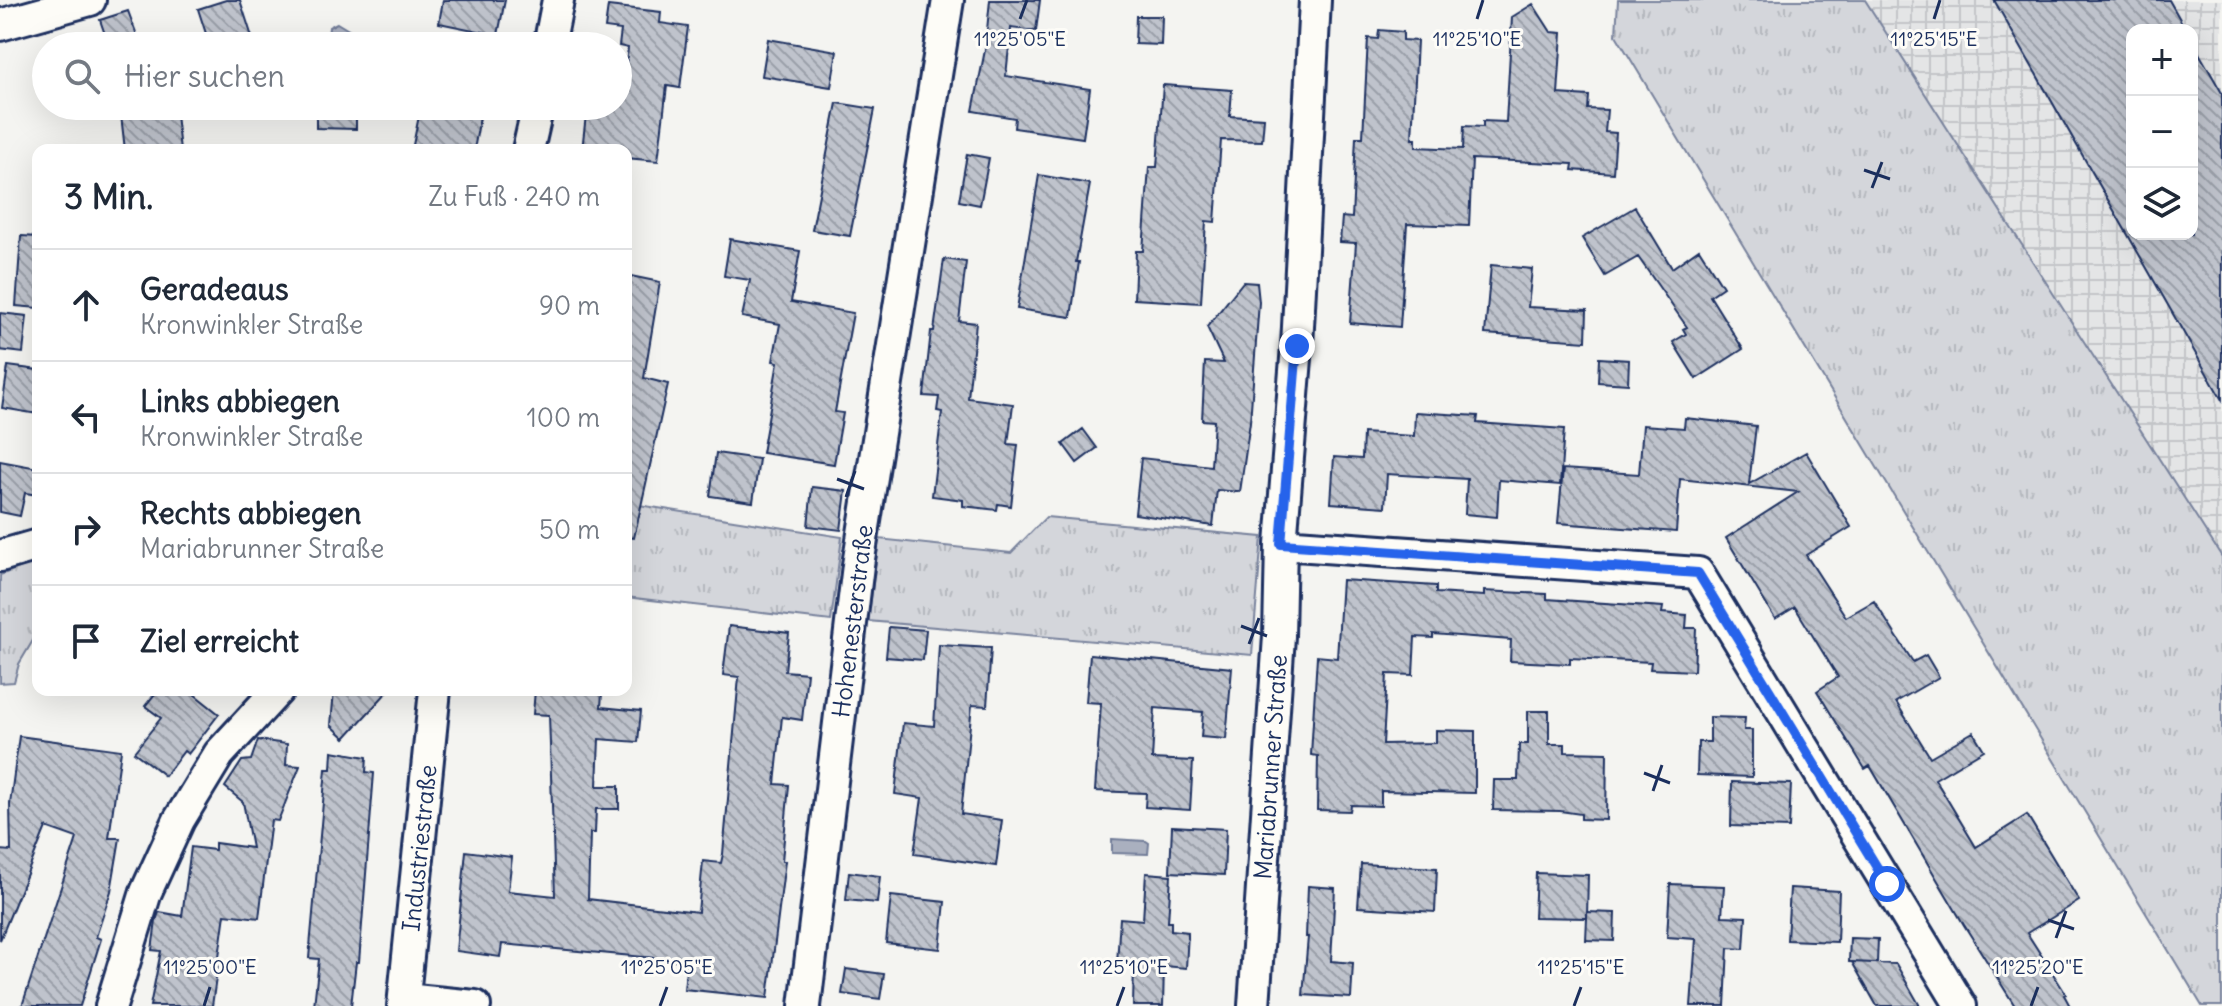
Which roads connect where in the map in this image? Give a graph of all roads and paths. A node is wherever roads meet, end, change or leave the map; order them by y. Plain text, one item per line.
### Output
1 (90, 0) edge
2 (558, 0) edge
3 (948, 0) edge
4 (1315, 0) edge
5 (1, 23) edge
6 (552, 32) edge
7 (535, 120) edge
8 (529, 144) edge
9 (1281, 544) junction
10 (32, 547) edge
11 (0, 556) edge
12 (272, 696) edge
13 (434, 696) edge
14 (403, 1002) edge
15 (111, 1006) edge
16 (475, 1006) edge
17 (805, 1006) edge
18 (1254, 1006) edge
19 (1961, 1006) edge

1 - 5 street
2 - 6 street
3 - 17 street, Hohenesterstraße
4 - 9 street, Mariabrunner Straße
7 - 8 street
9 - 18 street, Mariabrunner Straße
9 - 19 street
10 - 11 street
12 - 15 street
13 - 14 street, Industriestraße
14 - 16 street

